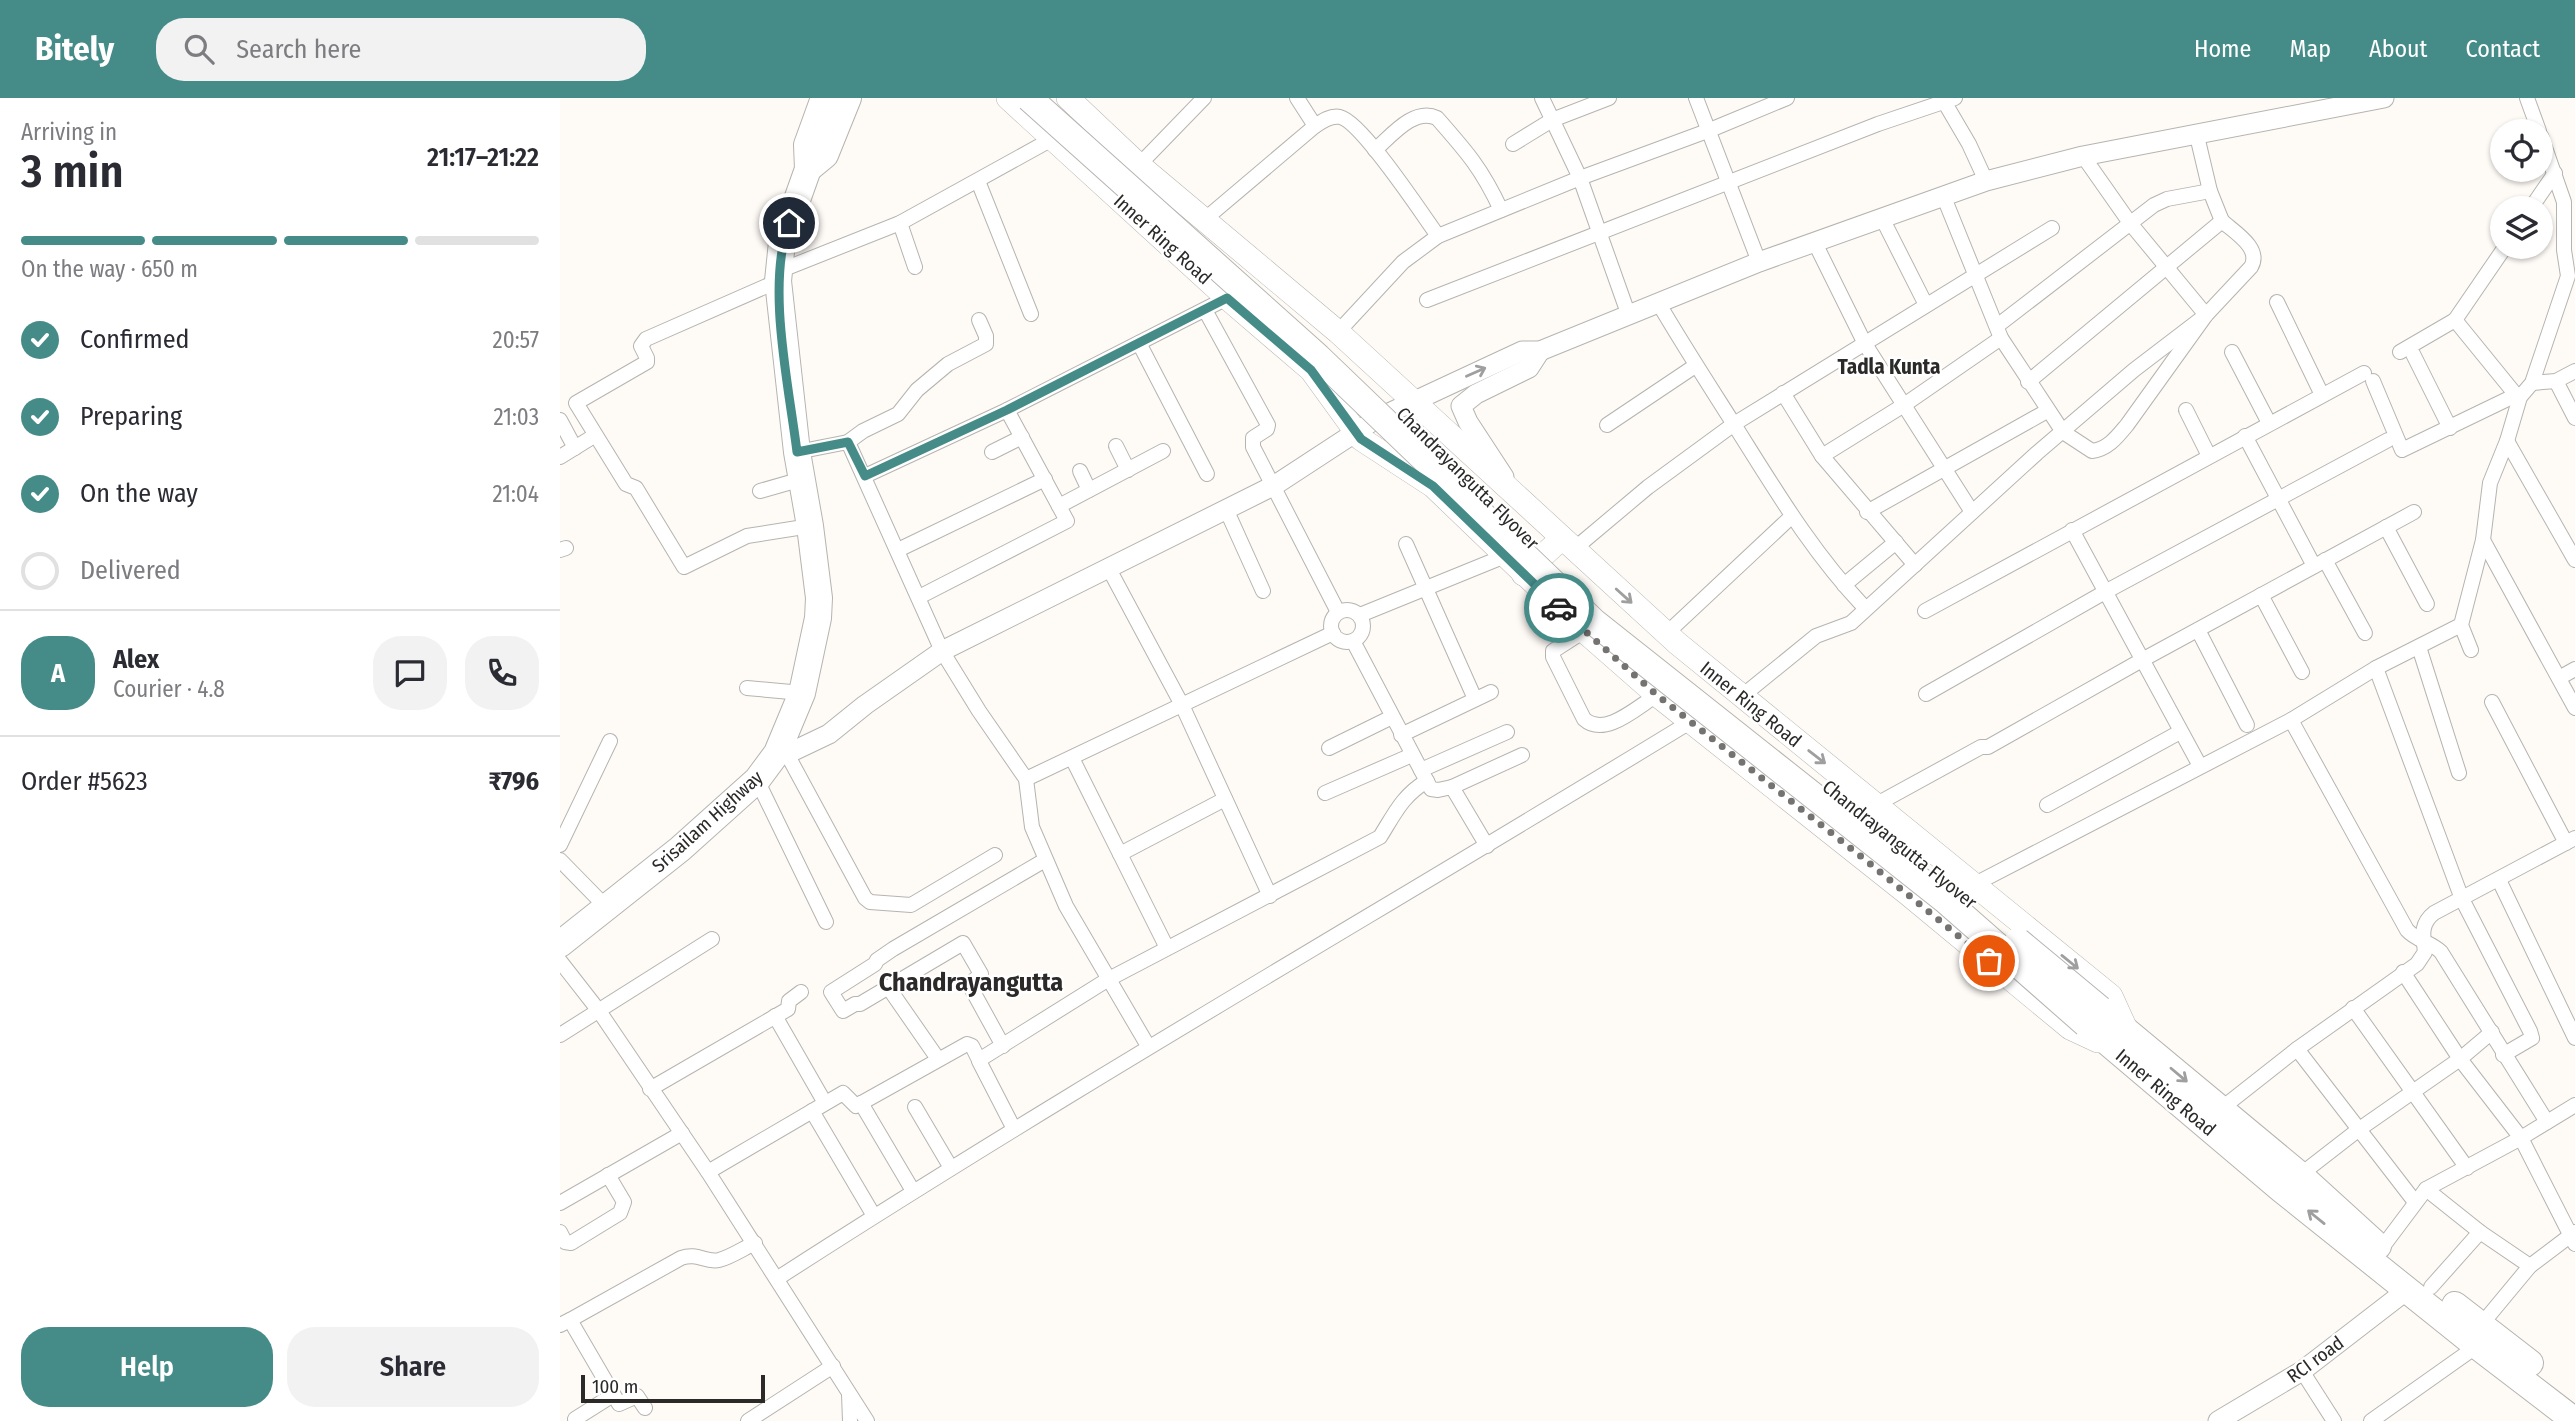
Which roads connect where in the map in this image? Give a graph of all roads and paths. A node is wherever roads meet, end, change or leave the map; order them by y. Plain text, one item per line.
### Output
1 (824, 98) edge
2 (848, 98) edge
3 (1008, 98) edge
4 (1029, 98) edge
5 (1048, 98) edge
6 (1068, 98) edge
7 (1204, 98) edge
8 (1298, 98) edge
9 (1542, 98) edge
10 (1609, 98) edge
11 (1696, 98) edge
12 (1787, 98) edge
13 (2384, 98) edge
14 (2527, 98) edge
15 (1947, 99) edge
16 (2535, 119) edge
17 (1552, 120) junction
18 (1315, 126) junction
19 (1710, 130) junction
20 (2197, 135) junction
21 (1052, 139) junction
22 (1513, 144) dead end
23 (1374, 150) junction
24 (2083, 156) junction
25 (1139, 165) junction
26 (2553, 168) edge
27 (808, 169) junction
28 (2555, 173) junction
29 (1580, 178) junction
30 (978, 181) junction
31 (1986, 181) junction
32 (1728, 184) junction
33 (2210, 191) junction
34 (1943, 195) junction
35 (2539, 196) edge
36 (2569, 199) edge
37 (1502, 210) junction
38 (1881, 218) junction
39 (1204, 220) junction
40 (2222, 221) junction
41 (900, 223) junction
42 (2130, 223) junction
43 (2052, 228) dead end
44 (1599, 235) junction
45 (1438, 236) junction
46 (1815, 243) junction
47 (2497, 259) edge
48 (1759, 262) junction
49 (915, 267) dead end
50 (2165, 267) junction
51 (1976, 273) junction
52 (778, 276) junction
53 (2572, 283) edge
54 (1227, 298) junction
55 (1427, 300) dead end
56 (2277, 302) dead end
57 (1659, 303) junction
58 (1926, 305) junction
59 (1205, 310) junction
60 (1031, 314) dead end
61 (2206, 315) junction
62 (1629, 316) junction
63 (979, 320) dead end
64 (2455, 320) junction
65 (1338, 332) junction
66 (1999, 332) junction
67 (1139, 343) junction
68 (1865, 344) junction
69 (1540, 351) junction
70 (2232, 352) dead end
71 (1695, 366) junction
72 (2575, 371) edge
73 (2556, 381) junction
74 (2028, 382) junction
75 (2532, 383) junction
76 (1783, 393) junction
77 (2322, 395) junction
78 (2518, 396) junction
79 (1413, 400) junction
80 (1904, 405) junction
81 (1007, 410) junction
82 (2186, 410) dead end
83 (2047, 411) junction
84 (2575, 418) edge
85 (560, 420) edge
86 (2269, 423) junction
87 (1734, 424) junction
88 (1607, 425) dead end
89 (2450, 428) junction
90 (1355, 431) junction
91 (2063, 432) junction
92 (594, 436) junction
93 (2245, 436) junction
94 (1021, 437) junction
95 (2388, 440) dead end
96 (2507, 441) junction
97 (848, 442) junction
98 (1115, 446) dead end
99 (575, 448) junction
100 (1163, 451) dead end
101 (797, 452) junction
102 (992, 452) dead end
103 (1822, 456) junction
104 (2209, 456) junction
105 (560, 457) edge
106 (1944, 469) junction
107 (1128, 470) junction
108 (1080, 471) dead end
109 (1207, 474) dead end
110 (865, 476) junction
111 (802, 479) junction
112 (1045, 479) junction
113 (1275, 485) junction
114 (1089, 490) junction
115 (760, 491) dead end
116 (2278, 499) junction
117 (1059, 506) junction
118 (1226, 509) junction
119 (1867, 512) junction
120 (1972, 512) junction
121 (2414, 512) dead end
122 (1791, 517) junction
123 (810, 526) junction
124 (2386, 527) junction
125 (2072, 530) junction
126 (1562, 540) junction
127 (2483, 540) junction
128 (1896, 542) junction
129 (1406, 544) dead end
130 (898, 550) junction
131 (1505, 556) junction
132 (2575, 560) edge
133 (2320, 563) junction
134 (1915, 565) junction
135 (1108, 567) junction
136 (1523, 574) junction
137 (1844, 585) junction
138 (1426, 589) junction
139 (1263, 591) dead end
140 (2105, 592) junction
141 (2261, 595) junction
142 (919, 597) junction
143 (2427, 604) dead end
144 (1865, 608) junction
145 (1925, 611) dead end
146 (1338, 612) junction
147 (1360, 615) junction
148 (2461, 625) junction
149 (2198, 630) junction
150 (1584, 631) junction
151 (1333, 633) junction
152 (2365, 633) dead end
153 (1666, 634) junction
154 (1353, 641) junction
155 (2419, 647) junction
156 (942, 650) junction
157 (2472, 650) dead end
158 (2142, 660) junction
159 (2376, 668) junction
160 (2575, 669) edge
161 (2302, 671) dead end
162 (2559, 678) junction
163 (747, 688) dead end
164 (1490, 692) dead end
165 (802, 693) junction
166 (1926, 694) dead end
167 (1657, 695) junction
168 (1741, 698) junction
169 (1475, 699) junction
170 (2492, 702) dead end
171 (1182, 705) junction
172 (2575, 708) edge
173 (1392, 717) junction
174 (2291, 720) junction
175 (1690, 722) junction
176 (2247, 725) dead end
177 (1507, 732) dead end
178 (2180, 732) junction
179 (1401, 735) junction
180 (610, 741) dead end
181 (1329, 748) dead end
182 (782, 753) junction
183 (1412, 755) junction
184 (1522, 755) dead end
185 (1072, 758) junction
186 (2200, 766) junction
187 (2459, 774) dead end
188 (1424, 776) junction
189 (1026, 779) junction
190 (757, 780) junction
191 (1452, 787) junction
192 (1325, 793) dead end
193 (1225, 799) junction
194 (2047, 805) dead end
195 (1881, 807) junction
196 (562, 836) edge
197 (2571, 840) edge
198 (1487, 846) junction
199 (1120, 854) junction
200 (995, 855) dead end
201 (560, 860) edge
202 (1045, 860) junction
203 (2499, 880) junction
204 (1975, 884) junction
205 (1270, 896) junction
206 (2462, 899) junction
207 (607, 908) junction
208 (826, 922) dead end
209 (712, 939) dead end
210 (2424, 942) junction
211 (560, 944) edge
212 (1167, 948) junction
213 (560, 961) edge
214 (2403, 972) junction
215 (1107, 980) junction
216 (888, 987) junction
217 (801, 992) dead end
218 (2353, 1008) junction
219 (598, 1011) junction
220 (775, 1016) junction
221 (2093, 1016) junction
222 (2492, 1032) junction
223 (560, 1035) edge
224 (2575, 1038) edge
225 (2120, 1039) junction
226 (1003, 1046) junction
227 (1147, 1046) junction
228 (2297, 1049) junction
229 (2503, 1055) junction
230 (938, 1059) junction
231 (2460, 1059) junction
232 (979, 1060) junction
233 (650, 1089) junction
234 (2413, 1092) junction
235 (861, 1103) junction
236 (2575, 1105) edge
237 (818, 1107) junction
238 (915, 1107) dead end
239 (2212, 1117) junction
240 (2547, 1122) junction
241 (1014, 1129) junction
242 (2358, 1130) junction
243 (682, 1133) junction
244 (2521, 1138) junction
245 (951, 1168) junction
246 (2467, 1168) junction
247 (708, 1172) junction
248 (608, 1175) junction
249 (2300, 1175) junction
250 (2426, 1189) junction
251 (914, 1191) junction
252 (2415, 1202) junction
253 (560, 1203) edge
254 (874, 1216) junction
255 (560, 1232) edge
256 (2480, 1232) junction
257 (2573, 1237) edge
258 (755, 1243) junction
259 (2381, 1249) junction
260 (2530, 1266) junction
261 (778, 1278) junction
262 (2419, 1288) junction
263 (565, 1322) edge
264 (2479, 1336) junction
265 (833, 1366) junction
266 (2302, 1371) junction
267 (849, 1393) junction
268 (613, 1395) junction
269 (2575, 1399) edge
270 (645, 1408) dead end
271 (575, 1419) dead end
272 (748, 1421) edge
273 (850, 1421) edge
274 (867, 1421) edge
275 (2218, 1421) edge
276 (2334, 1421) edge
277 (2371, 1421) edge
278 (2575, 1421) edge

1 - 27 highway
2 - 27 highway
3 - 21 main road, Inner Ring Road
4 - 221 highway, Chandrayangutta Flyover, bridge
5 - 221 highway, Chandrayangutta Flyover, bridge
6 - 25 main road, Inner Ring Road
7 - 25 street
8 - 18 street
9 - 17 street
10 - 17 street
11 - 19 street
12 - 19 street
13 - 20 main road
14 - 16 street
15 - 31 street
15 - 32 street
17 - 22 street
17 - 29 street
18 - 23 street
18 - 39 street
19 - 29 street
19 - 32 street
20 - 24 main road
20 - 33 street
21 - 30 street
21 - 54 main road, Inner Ring Road
23 - 37 street
23 - 45 street
24 - 31 main road
24 - 42 street
25 - 39 main road, Inner Ring Road
26 - 28 street
27 - 52 highway, Srisailam Highway
28 - 35 street
28 - 36 street
29 - 37 street
29 - 44 street
30 - 41 street
30 - 60 street
31 - 34 main road
32 - 44 street
32 - 48 street
33 - 40 street
33 - 42 street
34 - 38 main road
34 - 51 street
36 - 53 street
37 - 45 street
38 - 46 main road
38 - 58 street
39 - 65 main road, Inner Ring Road
40 - 50 street
40 - 61 street
41 - 49 street
41 - 52 street
42 - 50 street
42 - 66 street
43 - 51 street
44 - 55 street
44 - 62 street
45 - 65 street
46 - 48 main road
46 - 68 street
47 - 64 street
48 - 57 main road
50 - 61 street
50 - 74 street
51 - 58 street
51 - 66 street
52 - 92 street
52 - 101 highway, Srisailam Highway
53 - 75 street
54 - 59 street
54 - 90 main road, Inner Ring Road
56 - 77 street
57 - 62 main road
57 - 71 street
58 - 68 street
59 - 67 street
59 - 113 street
61 - 91 street
61 - 91 street
62 - 69 main road
63 - 97 street
64 - 78 street
64 - 89 street
65 - 79 main road, Inner Ring Road
66 - 74 street
66 - 80 street
67 - 81 street
67 - 109 street
68 - 76 street
68 - 80 street
79 -> 69 main road
69 - 126 main road
70 - 86 street
71 - 87 street
71 - 88 street
72 - 73 street
73 - 75 street
73 - 84 street
74 - 83 street
75 - 78 street
76 - 87 street
76 - 103 street
77 - 86 street
77 - 89 street
78 - 89 street
78 - 96 street
79 - 90 main road
79 - 126 main road, Inner Ring Road
80 - 103 street
80 - 106 street
81 - 94 street
81 - 110 street
82 - 104 street
83 - 91 street
83 - 106 street
85 - 99 street
86 - 93 street
87 - 122 street
87 - 126 street
90 - 113 main road
90 - 131 main road, Inner Ring Road
91 - 120 street
92 - 99 street
92 - 123 street
93 - 104 street
93 - 116 street
94 - 102 street
94 - 112 street
95 - 116 street
96 - 127 street
96 - 132 street
97 - 101 street
97 - 110 street
98 - 107 street
99 - 105 street
100 - 107 street
101 - 111 highway, Srisailam Highway
103 - 119 street
104 - 125 street
106 - 119 street
106 - 120 street
107 - 114 street
108 - 114 street
110 - 130 street
111 - 115 street
111 - 123 highway, Srisailam Highway
112 - 117 street
112 - 130 street
113 - 118 main road
113 - 146 street
114 - 117 street
116 - 133 street
116 - 140 street
117 - 142 street
118 - 135 main road
118 - 139 street
119 - 128 street
120 - 134 street
121 - 124 street
122 - 137 street
122 - 153 street
123 - 165 highway, Srisailam Highway
124 - 133 street
124 - 143 street
125 - 140 street
125 - 145 street
126 - 136 main road
126 -> 153 main road, Inner Ring Road
127 - 148 street
127 - 162 street
128 - 134 street
128 - 137 street
129 - 138 street
130 - 142 street
131 - 136 main road, Inner Ring Road
131 - 138 street
133 - 141 street
133 - 152 street
134 - 144 street
135 - 156 main road
135 - 171 street
136 - 150 main road, Inner Ring Road
137 - 144 street
138 - 147 street
138 - 169 street
140 - 158 street
140 - 166 street
141 - 149 street
141 - 161 street
142 - 156 street
144 - 168 street
146 - 147 street
146 - 151 street
147 - 154 street
148 - 155 street
148 - 157 street
149 - 158 street
149 - 176 street
150 - 167 main road, Inner Ring Road
150 - 167 street
151 - 154 street
151 - 171 street
153 - 168 main road, Inner Ring Road
154 - 173 street
155 - 159 street
155 - 187 street
156 - 182 main road
156 - 189 street
158 - 178 street
158 - 195 street
159 - 174 street
159 - 206 street
160 - 162 street
162 - 172 street
163 - 165 street
164 - 169 street
165 - 182 highway, Srisailam Highway
167 - 175 main road, Inner Ring Road
168 -> 195 main road, Inner Ring Road
169 - 179 street
170 - 197 street
171 - 185 street
171 - 193 street
173 - 179 street
173 - 181 street
174 - 186 street
174 - 210 street
175 - 198 street
175 - 225 main road, Inner Ring Road
177 - 188 street
178 - 186 street
178 - 194 street
179 - 183 street
180 - 196 street
182 - 190 highway, Srisailam Highway
182 - 200 street
183 - 188 street
183 - 192 street
184 - 191 street
185 - 189 street
185 - 199 street
186 - 204 street
188 - 191 street
188 - 205 street
189 - 202 street
190 - 207 highway, Srisailam Highway
190 - 208 street
191 - 198 street
193 - 199 street
193 - 205 street
195 - 204 main road, Inner Ring Road
197 - 203 street
198 - 227 street
199 - 212 street
201 - 207 street
202 - 215 street
202 - 216 street
203 - 206 street
203 - 224 street
204 -> 225 main road, Inner Ring Road
205 - 212 street
206 - 210 street
206 - 229 street
207 - 211 highway, Srisailam Highway
209 - 219 street
210 - 214 street
210 - 222 street
212 - 215 street
213 - 219 street
214 - 218 street
214 - 231 street
215 - 226 street
215 - 227 street
216 - 226 street
216 - 230 street
217 - 220 street
218 - 228 street
218 - 234 street
219 - 223 street
219 - 233 street
220 - 233 street
220 - 237 street
221 - 225 highway, Chandrayangutta Flyover
222 - 229 street
222 - 231 street
225 - 239 highway, Inner Ring Road
226 - 232 street
227 - 241 street
228 - 239 street
228 - 242 street
229 - 240 street
230 - 232 street
230 - 235 street
231 - 234 street
231 - 244 street
232 - 241 street
233 - 243 street
234 - 242 street
234 - 246 street
235 - 237 street
235 - 251 street
236 - 240 street
237 - 247 street
237 - 254 street
238 - 245 street
239 - 249 highway, Inner Ring Road
262 -> 239 highway, Inner Ring Road
240 - 244 street
241 - 245 street
242 - 249 street
242 - 252 street
243 - 247 street
243 - 248 street
244 - 246 street
244 - 257 street
245 - 251 street
246 - 250 street
247 - 258 street
248 - 253 street
248 - 255 street
249 - 259 highway, Inner Ring Road
250 - 252 street
250 - 256 street
251 - 254 street
252 - 259 street
254 - 261 street
256 - 260 street
256 - 262 street
257 - 260 street
258 - 261 street
258 - 263 street
259 - 262 highway, Inner Ring Road
260 - 264 street
261 - 265 street
262 - 264 highway, Inner Ring Road
262 - 266 main road, RCI road
263 - 268 street
264 - 269 highway, Inner Ring Road
264 - 277 street
264 - 278 highway, Inner Ring Road
265 - 267 street
265 - 272 street
266 - 275 main road, RCI road
266 - 276 street
267 - 273 street
267 - 274 street
268 - 270 street
268 - 271 street

